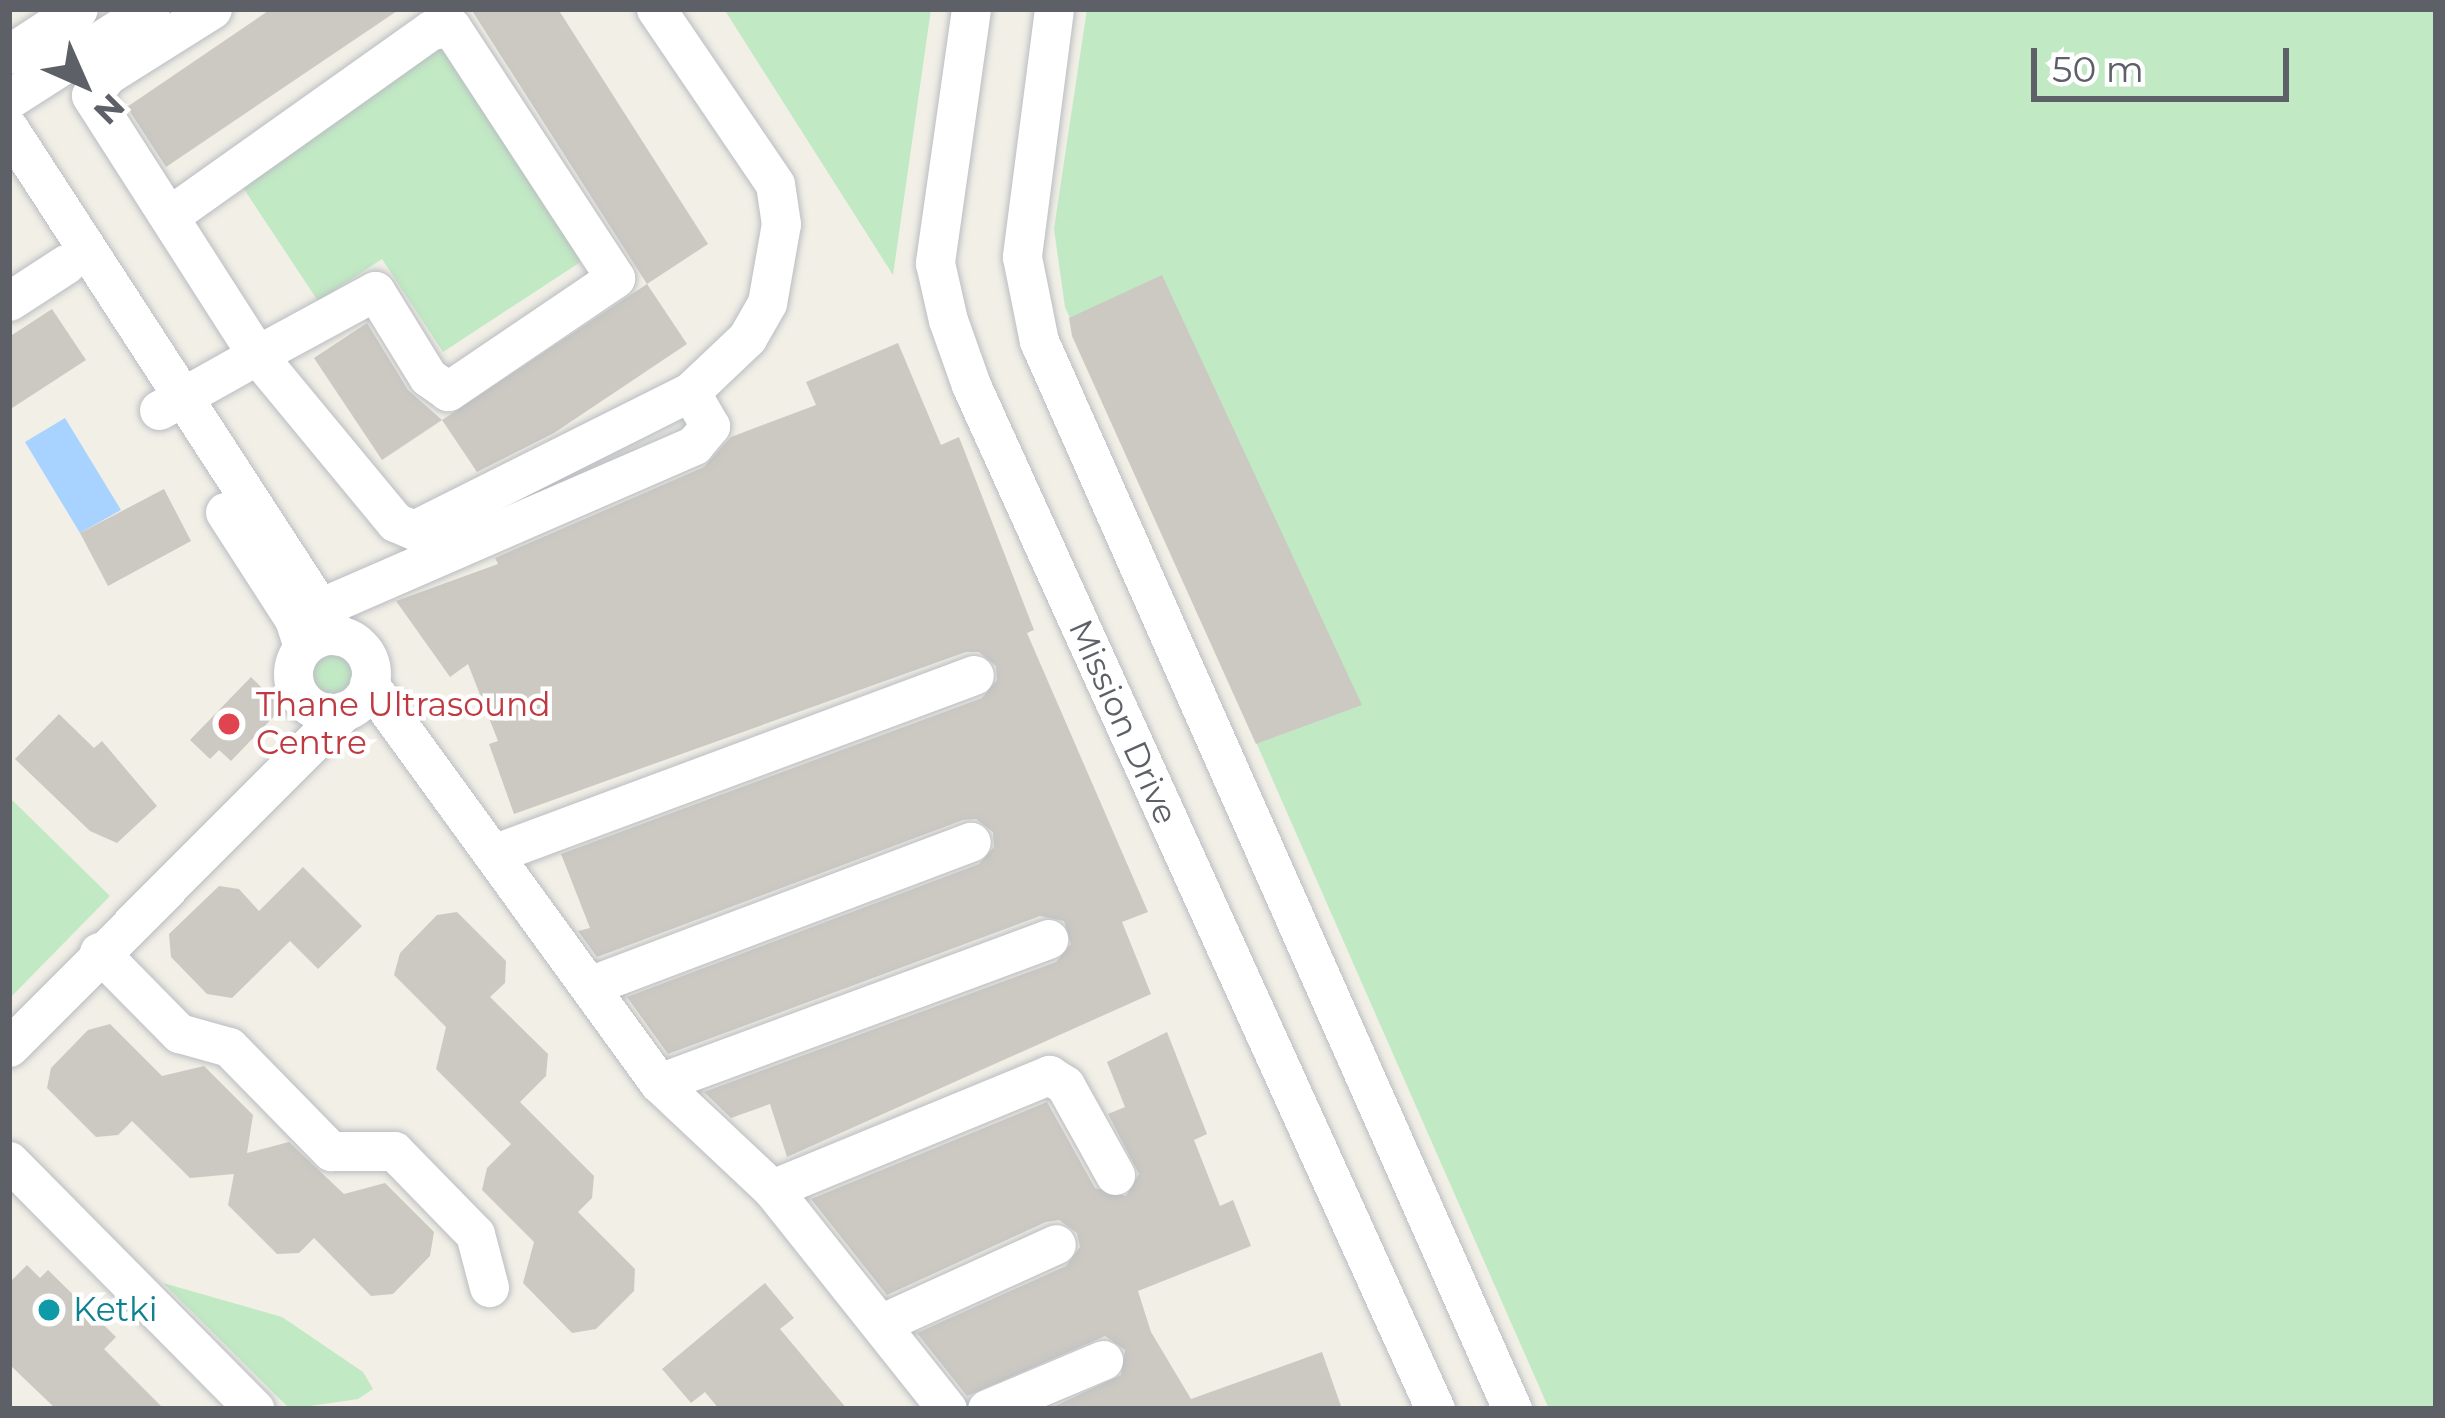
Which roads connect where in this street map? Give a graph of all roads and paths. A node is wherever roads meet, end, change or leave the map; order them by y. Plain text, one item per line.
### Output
1 (78, 9) edge
2 (212, 9) edge
3 (656, 9) edge
4 (971, 9) edge
5 (1054, 9) edge
6 (127, 15) edge
7 (9, 54) edge
8 (9, 99) edge
9 (9, 129) edge
10 (9, 176) edge
11 (169, 216) junction
12 (65, 264) junction
13 (9, 301) edge
14 (257, 355) junction
15 (690, 392) junction
16 (170, 404) junction
17 (314, 628) junction
18 (974, 675) dead end
19 (357, 697) junction
20 (971, 842) dead end
21 (494, 854) junction
22 (1048, 939) dead end
23 (99, 952) junction
24 (589, 986) junction
25 (9, 1047) edge
26 (659, 1083) junction
27 (9, 1162) edge
28 (1115, 1175) dead end
29 (772, 1189) junction
30 (1057, 1244) dead end
31 (489, 1286) dead end
32 (880, 1324) junction
33 (1103, 1360) dead end
34 (254, 1409) edge
35 (947, 1409) edge
36 (987, 1409) edge
37 (1435, 1409) edge
38 (1512, 1409) edge

1 - 7 street
2 - 11 street
3 - 15 street
4 - 37 street, Mission Drive
5 - 38 street
6 - 8 street
9 - 16 street
10 - 12 street
11 - 14 street
11 - 14 street
12 - 13 street
12 - 16 street
14 - 15 street
14 - 16 street
15 - 17 street
16 - 17 street
17 - 19 street
17 - 19 street
18 - 21 street
19 - 21 street
19 - 23 street
20 - 24 street
21 - 24 street
22 - 26 street
23 - 25 street
23 - 31 street
24 - 26 street
26 - 29 street
27 - 34 street
28 - 29 street
29 - 32 street
30 - 32 street
32 - 35 street
33 - 36 street

